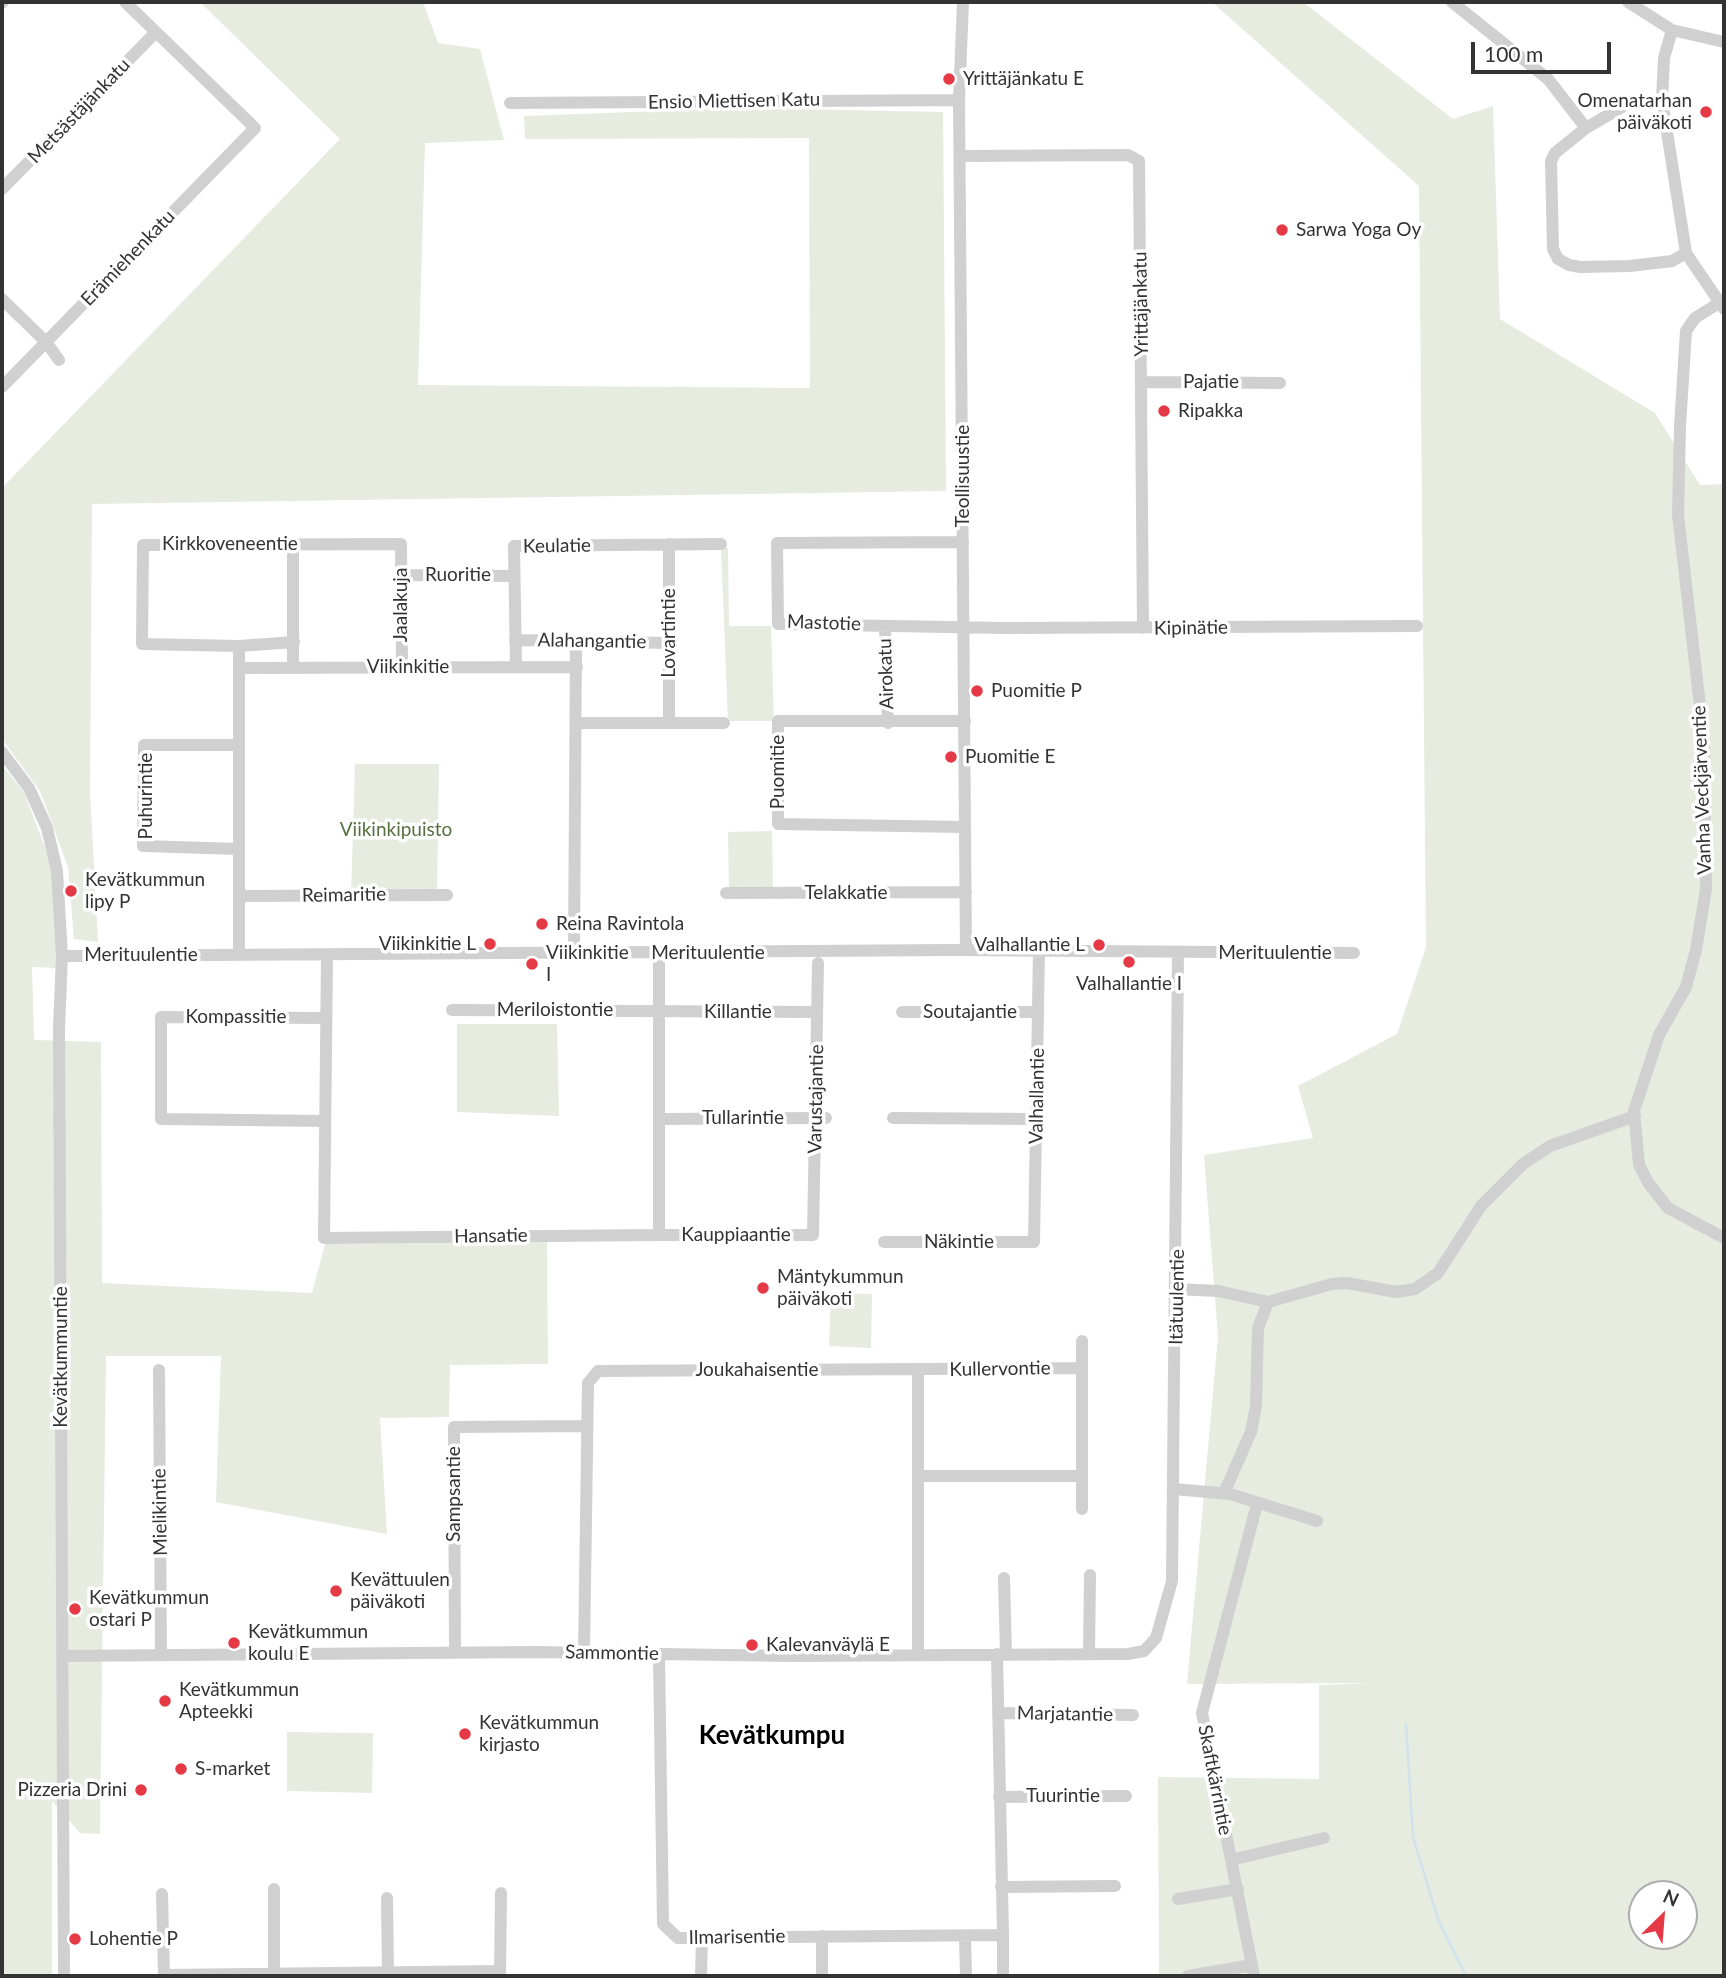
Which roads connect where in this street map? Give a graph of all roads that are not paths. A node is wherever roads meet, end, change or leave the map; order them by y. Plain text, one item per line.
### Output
1 (125, 2) edge
2 (963, 2) edge
3 (1452, 2) edge
4 (1628, 2) edge
5 (1672, 30) junction
6 (156, 32) junction
7 (1724, 42) edge
8 (959, 100) junction
9 (1662, 100) junction
10 (510, 103) dead end
11 (1586, 128) junction
12 (960, 156) junction
13 (2, 190) edge
14 (1686, 253) junction
15 (2, 299) edge
16 (1722, 306) edge
17 (46, 342) junction
18 (59, 360) dead end
19 (1142, 382) junction
20 (1280, 383) dead end
21 (2, 387) edge
22 (963, 542) junction
23 (293, 544) junction
24 (401, 544) joint
25 (669, 544) junction
26 (721, 544) dead end
27 (402, 575) junction
28 (514, 576) junction
29 (885, 626) junction
30 (1417, 626) dead end
31 (965, 627) junction
32 (1143, 628) junction
33 (514, 640) junction
34 (576, 640) junction
35 (294, 642) junction
36 (668, 643) junction
37 (239, 646) junction
38 (402, 666) junction
39 (293, 667) junction
40 (516, 667) junction
41 (577, 667) junction
42 (239, 668) junction
43 (965, 721) junction
44 (669, 722) junction
45 (577, 723) junction
46 (724, 723) dead end
47 (888, 723) junction
48 (239, 745) junction
49 (2, 752) edge
50 (965, 827) junction
51 (238, 849) junction
52 (966, 892) junction
53 (726, 893) dead end
54 (447, 895) dead end
55 (240, 896) junction
56 (967, 950) junction
57 (1039, 951) junction
58 (574, 952) junction
59 (659, 953) junction
60 (1178, 953) junction
61 (1354, 953) dead end
62 (239, 954) junction
63 (62, 956) junction
64 (327, 956) junction
65 (818, 963) dead end
66 (452, 1010) dead end
67 (659, 1011) junction
68 (817, 1012) junction
69 (902, 1012) dead end
70 (1038, 1012) junction
71 (325, 1018) junction
72 (1635, 1116) junction
73 (821, 1118) junction
74 (892, 1118) dead end
75 (659, 1119) junction
76 (1038, 1119) junction
77 (325, 1121) junction
78 (659, 1235) junction
79 (813, 1235) joint
80 (1724, 1238) edge
81 (884, 1242) dead end
82 (1034, 1242) joint
83 (1176, 1289) junction
84 (1268, 1302) junction
85 (1082, 1341) dead end
86 (1082, 1368) junction
87 (159, 1370) dead end
88 (918, 1370) junction
89 (587, 1426) junction
90 (919, 1476) junction
91 (1082, 1476) junction
92 (1174, 1489) junction
93 (1224, 1493) junction
94 (1257, 1504) junction
95 (1082, 1509) dead end
96 (1317, 1521) dead end
97 (1090, 1575) dead end
98 (1004, 1578) dead end
99 (1156, 1638) joint
100 (455, 1653) junction
101 (584, 1653) junction
102 (659, 1654) junction
103 (918, 1654) junction
104 (1001, 1654) junction
105 (1089, 1654) junction
106 (161, 1655) junction
107 (62, 1656) junction
108 (998, 1713) junction
109 (1133, 1715) dead end
110 (1126, 1796) dead end
111 (999, 1797) junction
112 (1324, 1838) dead end
113 (1231, 1860) junction
114 (1115, 1886) dead end
115 (1001, 1887) junction
116 (274, 1889) dead end
117 (1238, 1889) junction
118 (501, 1893) dead end
119 (162, 1894) dead end
120 (387, 1898) dead end
121 (1178, 1899) dead end
122 (1003, 1935) junction
123 (822, 1936) junction
124 (702, 1937) junction
125 (965, 1937) junction
126 (1253, 1970) edge
127 (388, 1973) junction
128 (500, 1973) edge
129 (64, 1976) edge
130 (164, 1976) edge
131 (274, 1976) edge
132 (701, 1976) edge
133 (822, 1976) edge
134 (966, 1976) edge
135 (1003, 1976) edge
136 (1188, 1976) edge

1 - 6 street
2 - 8 street, Teollisuustie
3 - 11 street
4 - 5 street
5 - 7 street
5 - 9 street
6 - 13 street, Metsästäjänkatu
6 - 17 street, Erämiehenkatu
8 - 10 street, Ensio Miettisen Katu
8 - 12 street, Teollisuustie
9 - 11 street
9 - 14 street
11 - 14 street
12 - 19 street, Yrittäjänkatu
12 - 22 street, Teollisuustie
14 - 16 street
15 - 17 street
16 - 72 street, Vanha Veckjärventie
17 - 18 street
17 - 21 street, Erämiehenkatu
19 - 20 street, Pajatie
19 - 32 street, Yrittäjänkatu
22 - 29 street, Mastotie
22 - 31 street, Teollisuustie
23 - 24 street, Kirkkoveneentie
23 - 35 street
23 - 37 street, Kirkkoveneentie
24 - 27 street, Jaalakuja
25 - 26 street, Keulatie
25 - 28 street, Keulatie
25 - 36 street, Lovartintie
27 - 28 street, Ruoritie
27 - 38 street, Jaalakuja
28 - 33 street, Keulatie
29 - 31 street, Mastotie
29 - 47 street, Airokatu
30 - 32 street, Kipinätie
31 - 32 street, Kipinätie
31 - 43 street, Teollisuustie
33 - 34 street, Alahangantie
33 - 40 street, Keulatie
34 - 36 street, Alahangantie
34 - 41 street
35 - 37 street, Kirkkoveneentie
35 - 39 street
36 - 44 street, Lovartintie
37 - 42 street
38 - 39 street, Viikinkitie
38 - 40 street, Viikinkitie
39 - 42 street, Viikinkitie
40 - 41 street, Viikinkitie
41 - 45 street
42 - 48 street
43 - 47 street, Puomitie
43 - 50 street, Teollisuustie
44 - 45 street
44 - 46 street
45 - 58 street
47 - 50 street, Puomitie
48 - 51 street
48 - 51 street, Puhurintie
49 - 63 street, Kevätkummuntie
50 - 52 street, Teollisuustie
51 - 55 street
52 - 53 street, Telakkatie
52 - 56 street, Teollisuustie
54 - 55 street, Reimaritie
55 - 62 street
56 - 57 street, Merituulentie
56 - 59 street, Merituulentie
57 - 60 street, Merituulentie
57 - 70 street, Valhallantie
58 - 59 street, Merituulentie
58 - 64 street, Merituulentie
59 - 67 street
60 - 61 street, Merituulentie
60 - 83 street, Itätuulentie
62 - 63 street, Merituulentie
62 - 64 street, Merituulentie
63 - 107 street, Kevätkummuntie
64 - 71 street, Hansatie
65 - 68 street, Varustajantie
66 - 67 street, Meriloistontie
67 - 68 street, Killantie
67 - 75 street
68 - 73 street, Varustajantie
69 - 70 street, Soutajantie
70 - 76 street, Valhallantie
71 - 77 street, Hansatie
71 - 77 street, Kompassitie
72 - 80 street, Vanha Veckjärventie
72 - 84 street
73 - 75 street, Tullarintie
73 - 79 street, Varustajantie
74 - 76 street
75 - 78 street
76 - 82 street, Valhallantie
77 - 78 street, Hansatie
78 - 79 street, Kauppiaantie
81 - 82 street, Näkintie
83 - 84 street
83 - 92 street, Itätuulentie
84 - 93 street
85 - 86 street
86 - 88 street, Kullervontie
86 - 91 street
87 - 106 street, Mielikintie
88 - 89 street, Joukahaisentie
88 - 90 street
89 - 100 street, Sampsantie
89 - 101 street, Joukahaisentie
90 - 91 street
90 - 103 street
91 - 95 street
92 - 93 street
92 - 99 street, Itätuulentie
93 - 94 street
94 - 96 street
94 - 113 street, Skaftkärrintie
97 - 105 street
98 - 104 street
99 - 105 street, Sammontie
100 - 101 street, Sammontie
100 - 106 street, Sammontie
101 - 102 street, Sammontie
102 - 103 street, Sammontie
102 - 124 street, Ilmarisentie
103 - 104 street, Sammontie
104 - 105 street, Sammontie
104 - 108 street
106 - 107 street, Sammontie
107 - 129 street, Kevätkummuntie
108 - 109 street, Marjatantie
108 - 111 street
110 - 111 street, Tuurintie
111 - 115 street
112 - 113 street
113 - 117 street, Skaftkärrintie
114 - 115 street
115 - 122 street
116 - 131 street
117 - 121 street
117 - 126 street, Skaftkärrintie
118 - 128 street
119 - 130 street
120 - 127 street
122 - 125 street, Ilmarisentie
122 - 135 street
123 - 124 street, Ilmarisentie
123 - 125 street, Ilmarisentie
123 - 133 street
124 - 132 street
125 - 134 street
126 - 136 street
127 - 128 street
127 - 131 street
130 - 131 street

